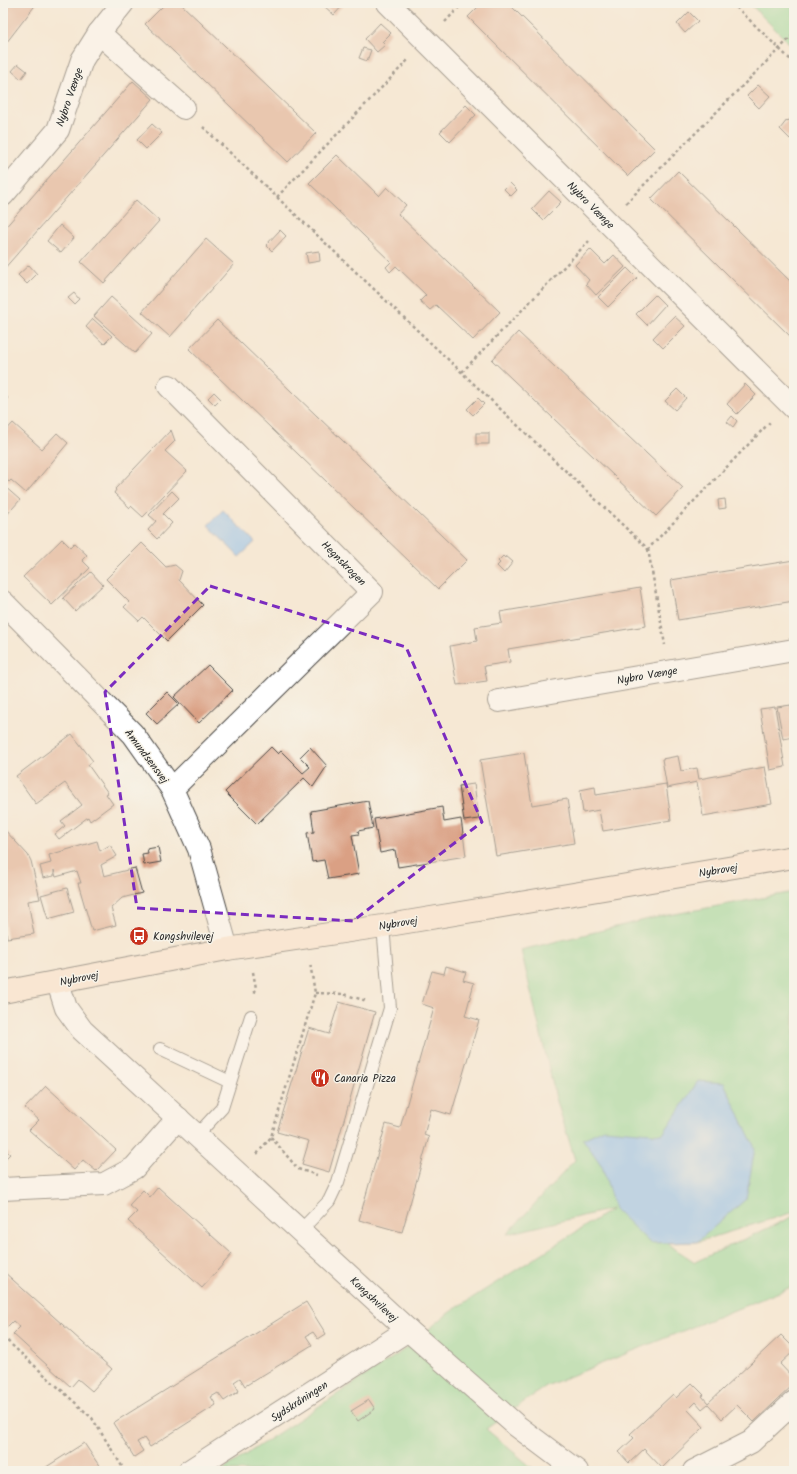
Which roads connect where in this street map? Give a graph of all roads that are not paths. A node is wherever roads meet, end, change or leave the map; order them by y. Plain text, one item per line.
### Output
1 (123, 3) edge
2 (388, 3) edge
3 (99, 33) junction
4 (184, 108) road end
5 (3, 195) edge
6 (169, 386) dead end
7 (792, 405) edge
8 (3, 602) edge
9 (794, 650) edge
10 (499, 701) dead end
11 (172, 789) junction
12 (794, 857) edge
13 (383, 926) junction
14 (227, 949) junction
15 (58, 983) junction
16 (3, 992) edge
17 (251, 1016) road end
18 (160, 1049) dead end
19 (230, 1082) junction
20 (178, 1118) junction
21 (197, 1135) junction
22 (3, 1189) edge
23 (301, 1230) junction
24 (408, 1330) junction
25 (794, 1402) edge
26 (189, 1471) edge
27 (577, 1471) edge
28 (694, 1471) edge

1 - 3 street, Nybro Vænge
2 - 7 street, Nybro Vænge
3 - 4 street
3 - 5 street, Nybro Vænge
6 - 11 street, Hegnskrogen
8 - 11 street, Amundsensvej
9 - 10 street, Nybro Vænge
11 - 14 street, Amundsensvej
12 - 13 street, Nybrovej
13 - 14 street, Nybrovej
13 - 23 lane
14 - 15 street, Nybrovej
15 - 16 street, Nybrovej
15 - 20 street, Kongshvilevej
17 - 19 lane
18 - 19 lane
19 - 21 lane
20 - 21 street, Kongshvilevej
20 - 22 street
21 - 23 street, Kongshvilevej
23 - 24 street, Kongshvilevej
24 - 26 street, Sydskråningen
24 - 27 street, Kongshvilevej
25 - 28 street

